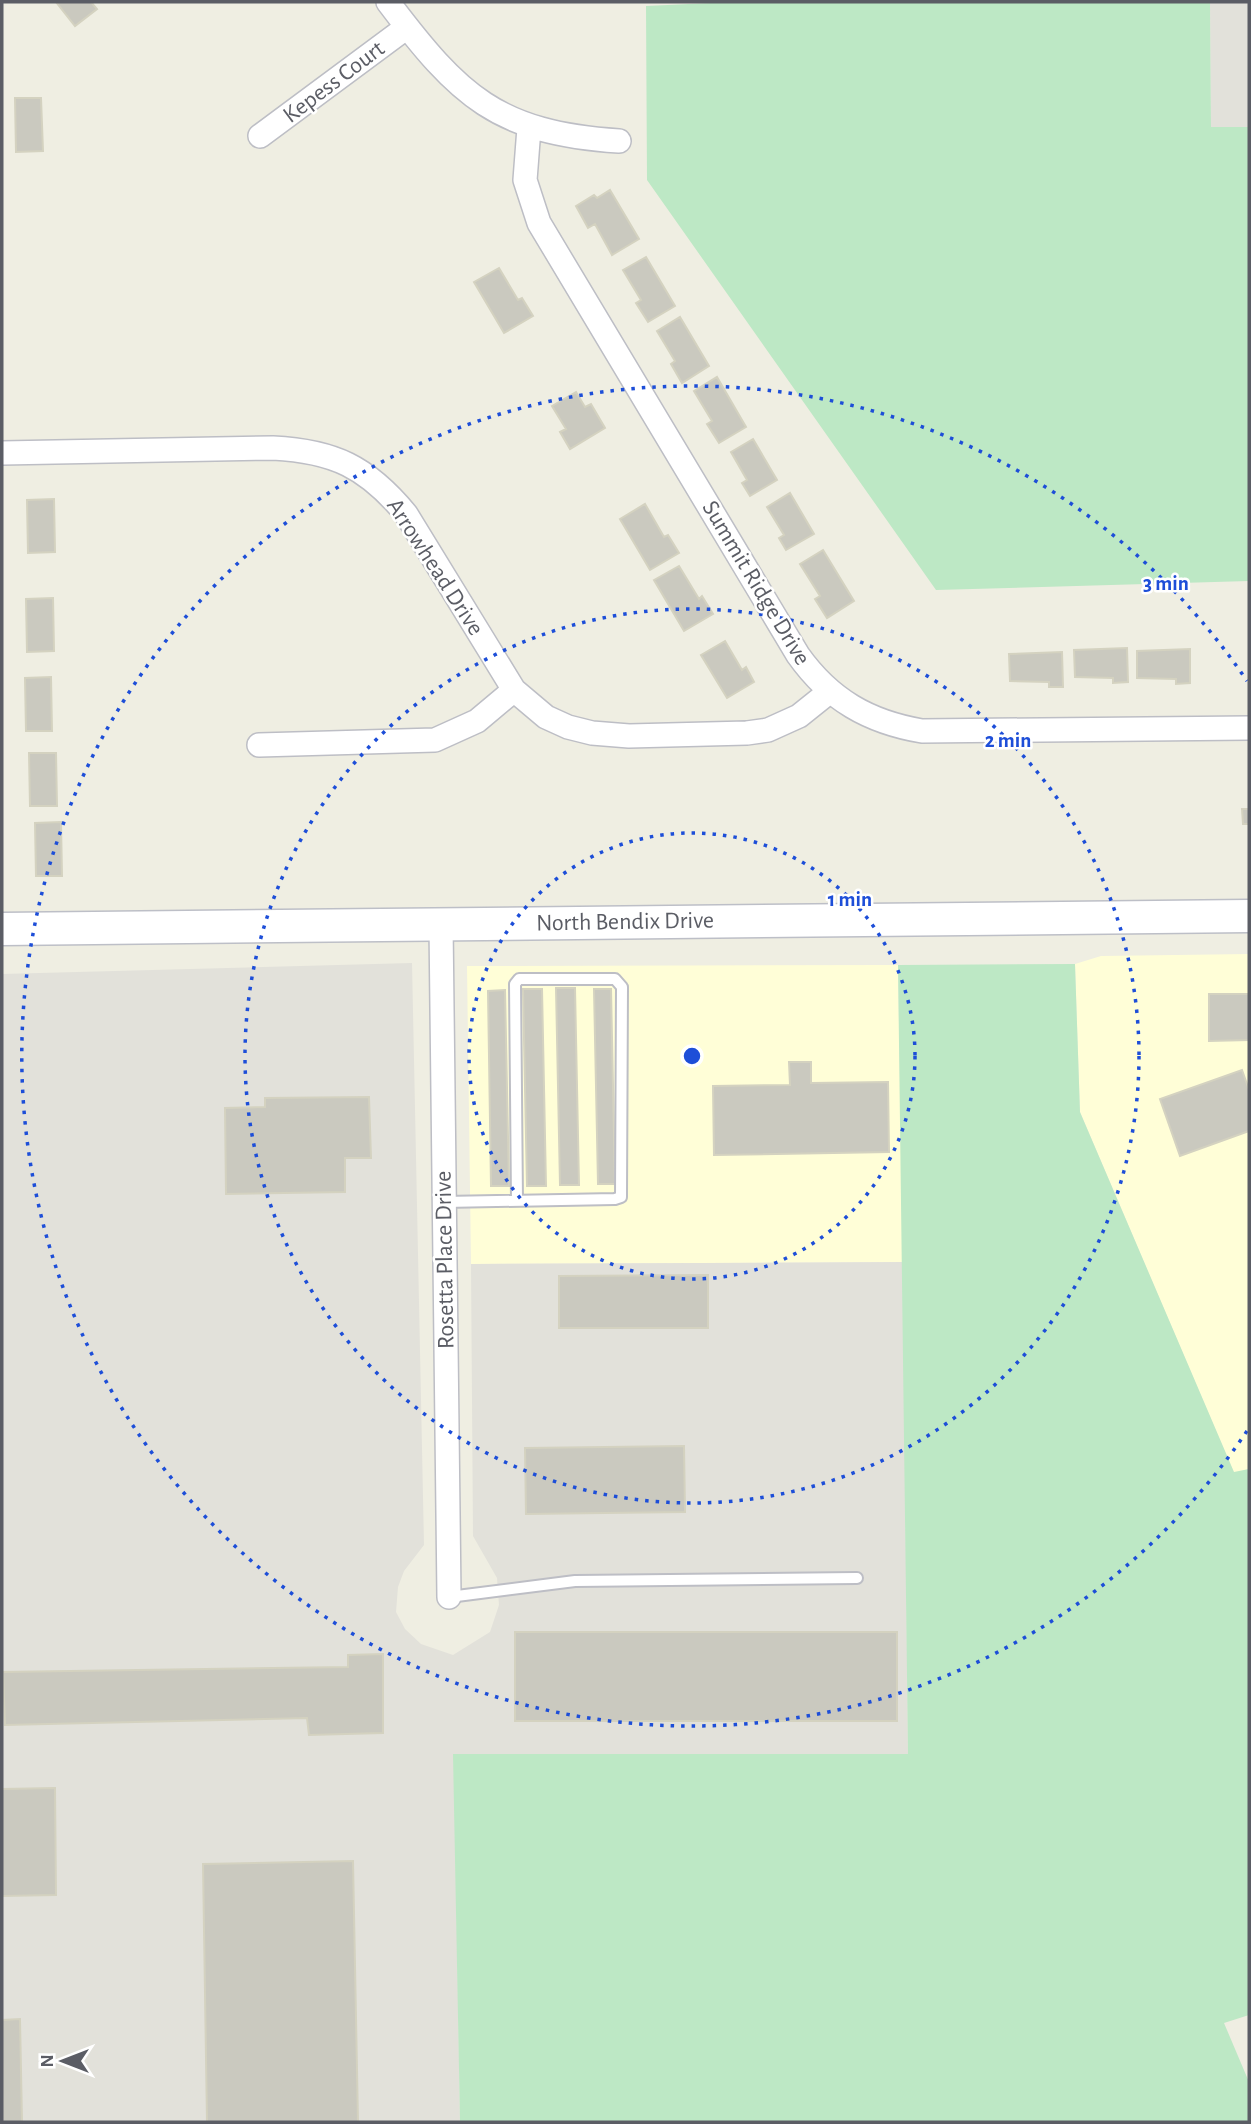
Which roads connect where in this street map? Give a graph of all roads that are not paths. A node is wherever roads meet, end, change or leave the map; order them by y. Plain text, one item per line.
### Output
1 (388, 2) edge
2 (407, 27) junction
3 (529, 128) junction
4 (260, 136) dead end
5 (619, 141) dead end
6 (2, 453) edge
7 (514, 690) junction
8 (830, 692) junction
9 (1249, 728) edge
10 (259, 745) dead end
11 (1249, 916) edge
12 (441, 924) junction
13 (2, 929) edge
14 (517, 1200) junction
15 (444, 1202) junction
16 (857, 1578) dead end
17 (449, 1597) joint

1 - 2 street
2 - 3 street
2 - 4 street, Kepess Court
3 - 5 street
3 - 8 street, Summit Ridge Drive
6 - 7 street, Arrowhead Drive
7 - 8 street, Arrowhead Drive
7 - 10 street
8 - 9 street, Summit Ridge Drive
11 - 12 street, North Bendix Drive
12 - 13 street, North Bendix Drive
12 - 15 street, Rosetta Place Drive
14 - 14 lane
14 - 15 lane
15 - 17 street, Rosetta Place Drive
16 - 17 lane

